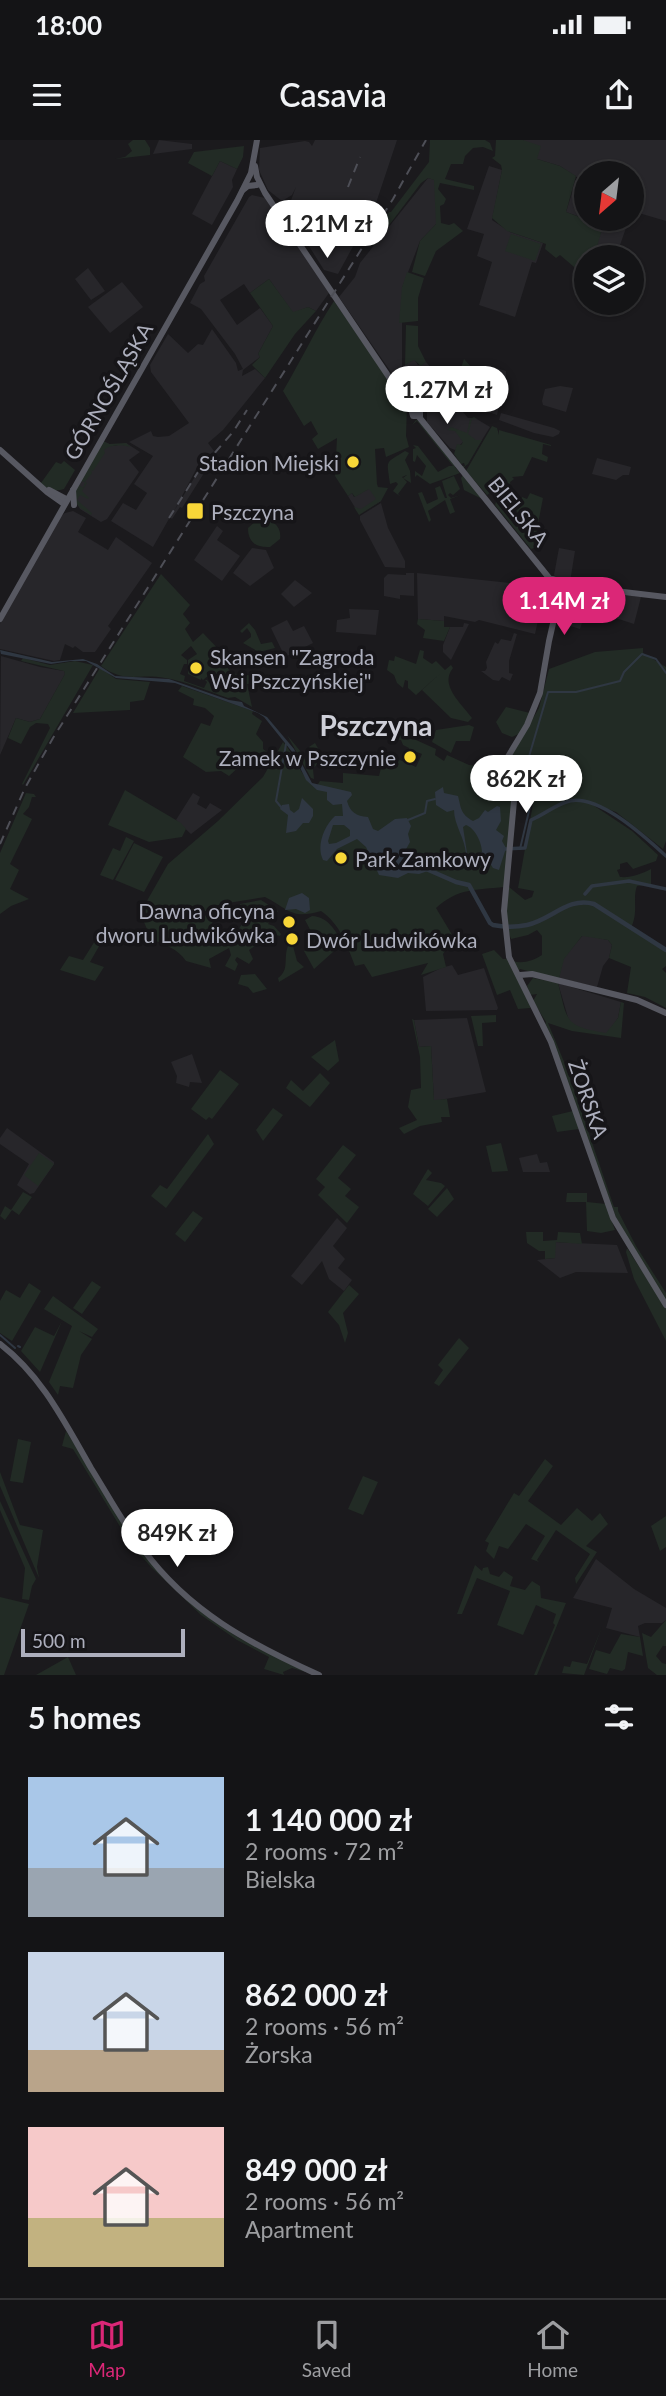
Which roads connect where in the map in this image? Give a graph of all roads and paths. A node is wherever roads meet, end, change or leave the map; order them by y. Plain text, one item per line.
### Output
1 (255, 140) edge
2 (254, 160) junction
3 (246, 178) junction
4 (260, 185) junction
5 (242, 192) junction
6 (0, 450) edge
7 (71, 488) junction
8 (53, 494) junction
9 (63, 500) junction
10 (56, 514) junction
11 (558, 586) junction
12 (666, 597) edge
13 (0, 609) edge
14 (0, 619) edge
15 (522, 977) junction
16 (666, 1013) edge
17 (666, 1305) edge
18 (0, 1344) edge
19 (319, 1675) edge

1 - 2 main road
1 - 3 main road
2 - 3 main road
2 - 4 main road
3 - 4 main road
3 - 5 main road, GÓRNOŚLĄSKA
3 - 7 main road, GÓRNOŚLĄSKA
4 - 5 main road
4 - 11 main road, BIELSKA
5 - 7 main road, GÓRNOŚLĄSKA
6 - 8 main road
7 - 8 main road
7 - 9 main road, GÓRNOŚLĄSKA
7 - 10 main road
8 - 9 main road
8 - 10 main road
9 - 10 main road, GÓRNOŚLĄSKA
10 - 13 main road, GÓRNOŚLĄSKA
10 - 14 main road, GÓRNOŚLĄSKA
11 - 12 main road
11 - 15 main road, ŻORSKA
15 - 16 main road
15 - 17 main road, ŻORSKA
18 - 19 main road

